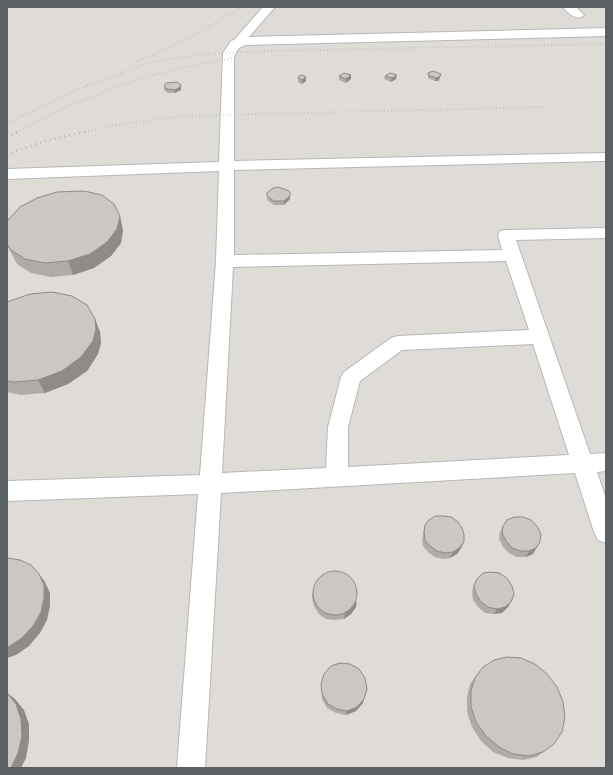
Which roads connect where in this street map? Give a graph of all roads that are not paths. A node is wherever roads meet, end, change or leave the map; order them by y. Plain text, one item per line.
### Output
1 (269, 7) edge
2 (569, 7) edge
3 (578, 15) dead end
4 (606, 32) edge
5 (239, 42) junction
6 (606, 157) edge
7 (226, 166) junction
8 (7, 174) edge
9 (606, 233) edge
10 (513, 255) junction
11 (225, 261) junction
12 (540, 337) junction
13 (606, 462) edge
14 (582, 463) junction
15 (337, 477) junction
16 (210, 483) junction
17 (7, 491) edge
18 (606, 532) edge
19 (191, 768) edge

1 - 5 street
2 - 3 street
4 - 5 street
5 - 7 street
6 - 7 street
7 - 8 street
7 - 11 street
9 - 10 street
10 - 11 street
10 - 12 street
11 - 16 street
12 - 14 street
12 - 15 street
13 - 14 street
14 - 15 street
14 - 18 street
15 - 16 street
16 - 17 street
16 - 19 street

